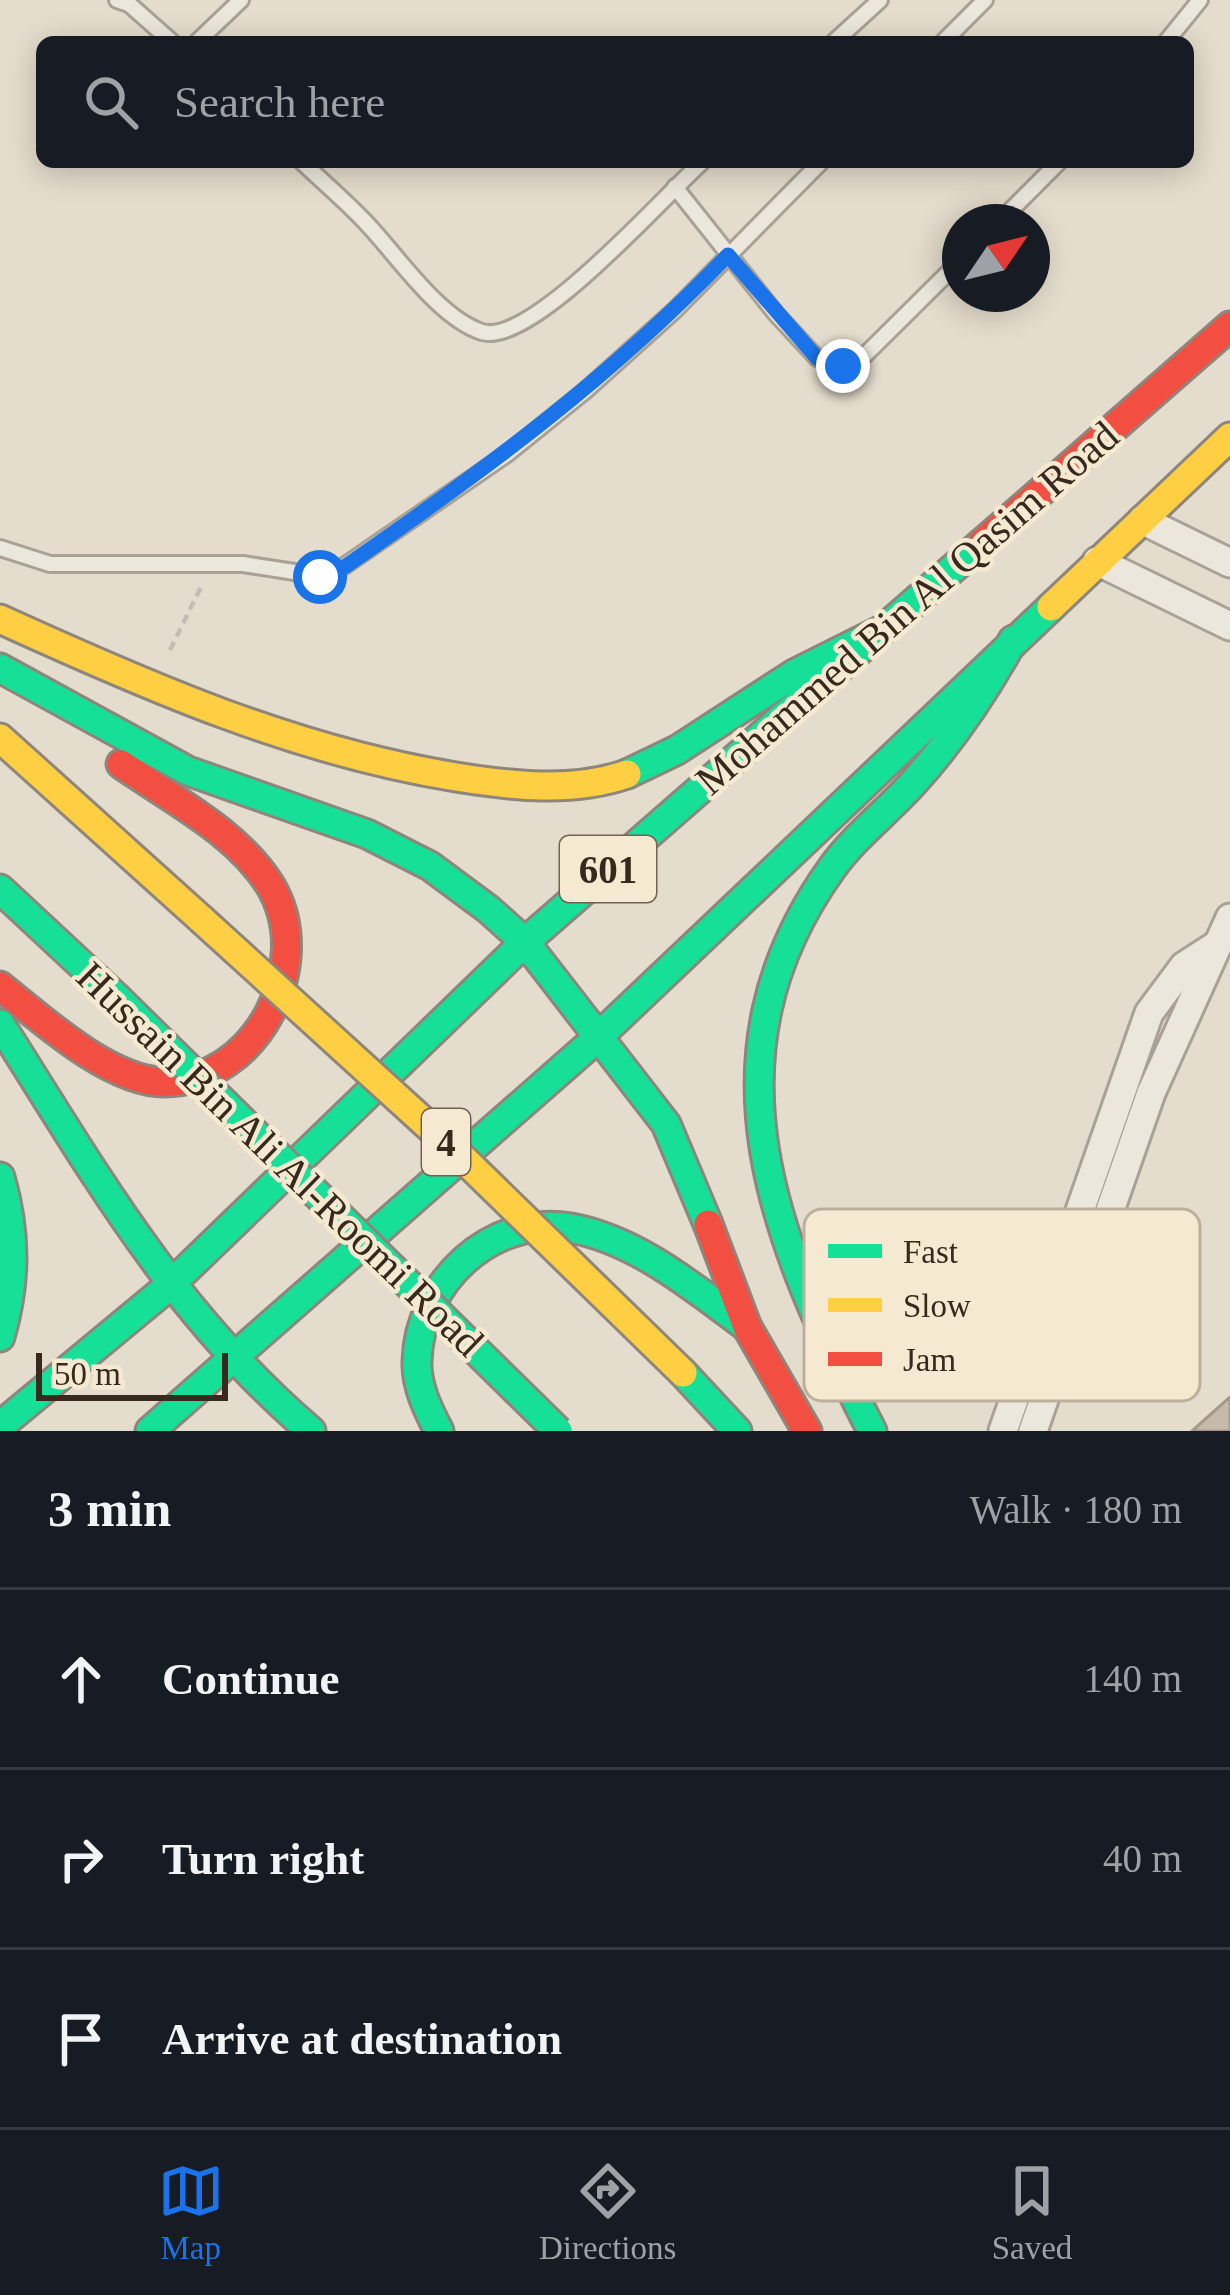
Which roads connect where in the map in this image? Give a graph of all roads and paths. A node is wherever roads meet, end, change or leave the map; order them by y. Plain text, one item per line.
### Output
1 (117, 0) edge
2 (241, 0) edge
3 (880, 0) edge
4 (985, 0) edge
5 (1200, 0) edge
6 (165, 36) edge
7 (203, 36) edge
8 (841, 36) edge
9 (949, 36) edge
10 (1171, 36) edge
11 (308, 168) edge
12 (696, 168) edge
13 (815, 168) edge
14 (1053, 168) edge
15 (675, 187) junction
16 (1017, 204) edge
17 (728, 255) junction
18 (942, 279) edge
19 (1227, 326) edge
20 (1230, 437) edge
21 (1142, 520) junction
22 (0, 548) edge
23 (1097, 561) junction
24 (1230, 563) edge
25 (212, 564) junction
26 (0, 619) edge
27 (1230, 626) edge
28 (880, 631) junction
29 (1013, 640) junction
30 (2, 670) edge
31 (152, 688) junction
32 (0, 738) edge
33 (0, 890) edge
34 (1230, 918) edge
35 (525, 942) junction
36 (1215, 946) junction
37 (0, 986) edge
38 (0, 1024) edge
39 (596, 1039) junction
40 (0, 1178) edge
41 (1081, 1209) edge
42 (1111, 1209) edge
43 (804, 1282) edge
44 (169, 1286) junction
45 (747, 1327) junction
46 (0, 1337) edge
47 (235, 1360) junction
48 (857, 1401) edge
49 (1013, 1401) edge
50 (1044, 1401) edge
51 (0, 1426) edge
52 (150, 1431) edge
53 (311, 1431) edge
54 (439, 1431) edge
55 (558, 1431) edge
56 (737, 1431) edge
57 (807, 1431) edge
58 (872, 1431) edge
59 (1003, 1431) edge
60 (1034, 1431) edge

1 - 6 lane
2 - 7 lane
3 - 8 lane
4 - 9 lane
5 - 10 lane
11 - 15 lane
12 - 15 lane
13 - 17 lane
14 - 16 lane
15 - 17 lane
17 - 18 lane
17 - 25 lane
19 - 28 main road, Mohammed Bin Al Qasim Road / 601
20 - 21 main road, Mohammed Bin Al Qasim Road / 601
21 - 23 main road, Mohammed Bin Al Qasim Road / 601
21 - 24 street
22 - 25 lane
23 - 27 street
23 - 29 main road, Mohammed Bin Al Qasim Road / 601
25 - 31 path
26 - 31 main road
28 - 31 main road
28 - 35 main road, Mohammed Bin Al Qasim Road / 601
29 - 39 main road, Mohammed Bin Al Qasim Road / 601
29 - 43 main road
30 - 35 main road
30 - 37 main road
32 - 56 main road, 4, bridge
33 - 55 main road, Hussain Bin Ali Al-Roomi Road, bridge
34 - 36 street
35 - 39 main road
35 - 44 main road, Mohammed Bin Al Qasim Road / 601
36 - 41 street
36 - 42 street
38 - 44 main road
39 - 45 main road
39 - 47 main road, Mohammed Bin Al Qasim Road / 601
40 - 46 main road
44 - 47 main road
44 - 51 main road, Mohammed Bin Al Qasim Road / 601
45 - 54 main road
45 - 57 main road
47 - 52 main road, Mohammed Bin Al Qasim Road / 601
47 - 53 main road
48 - 58 main road
49 - 59 street
50 - 60 street

